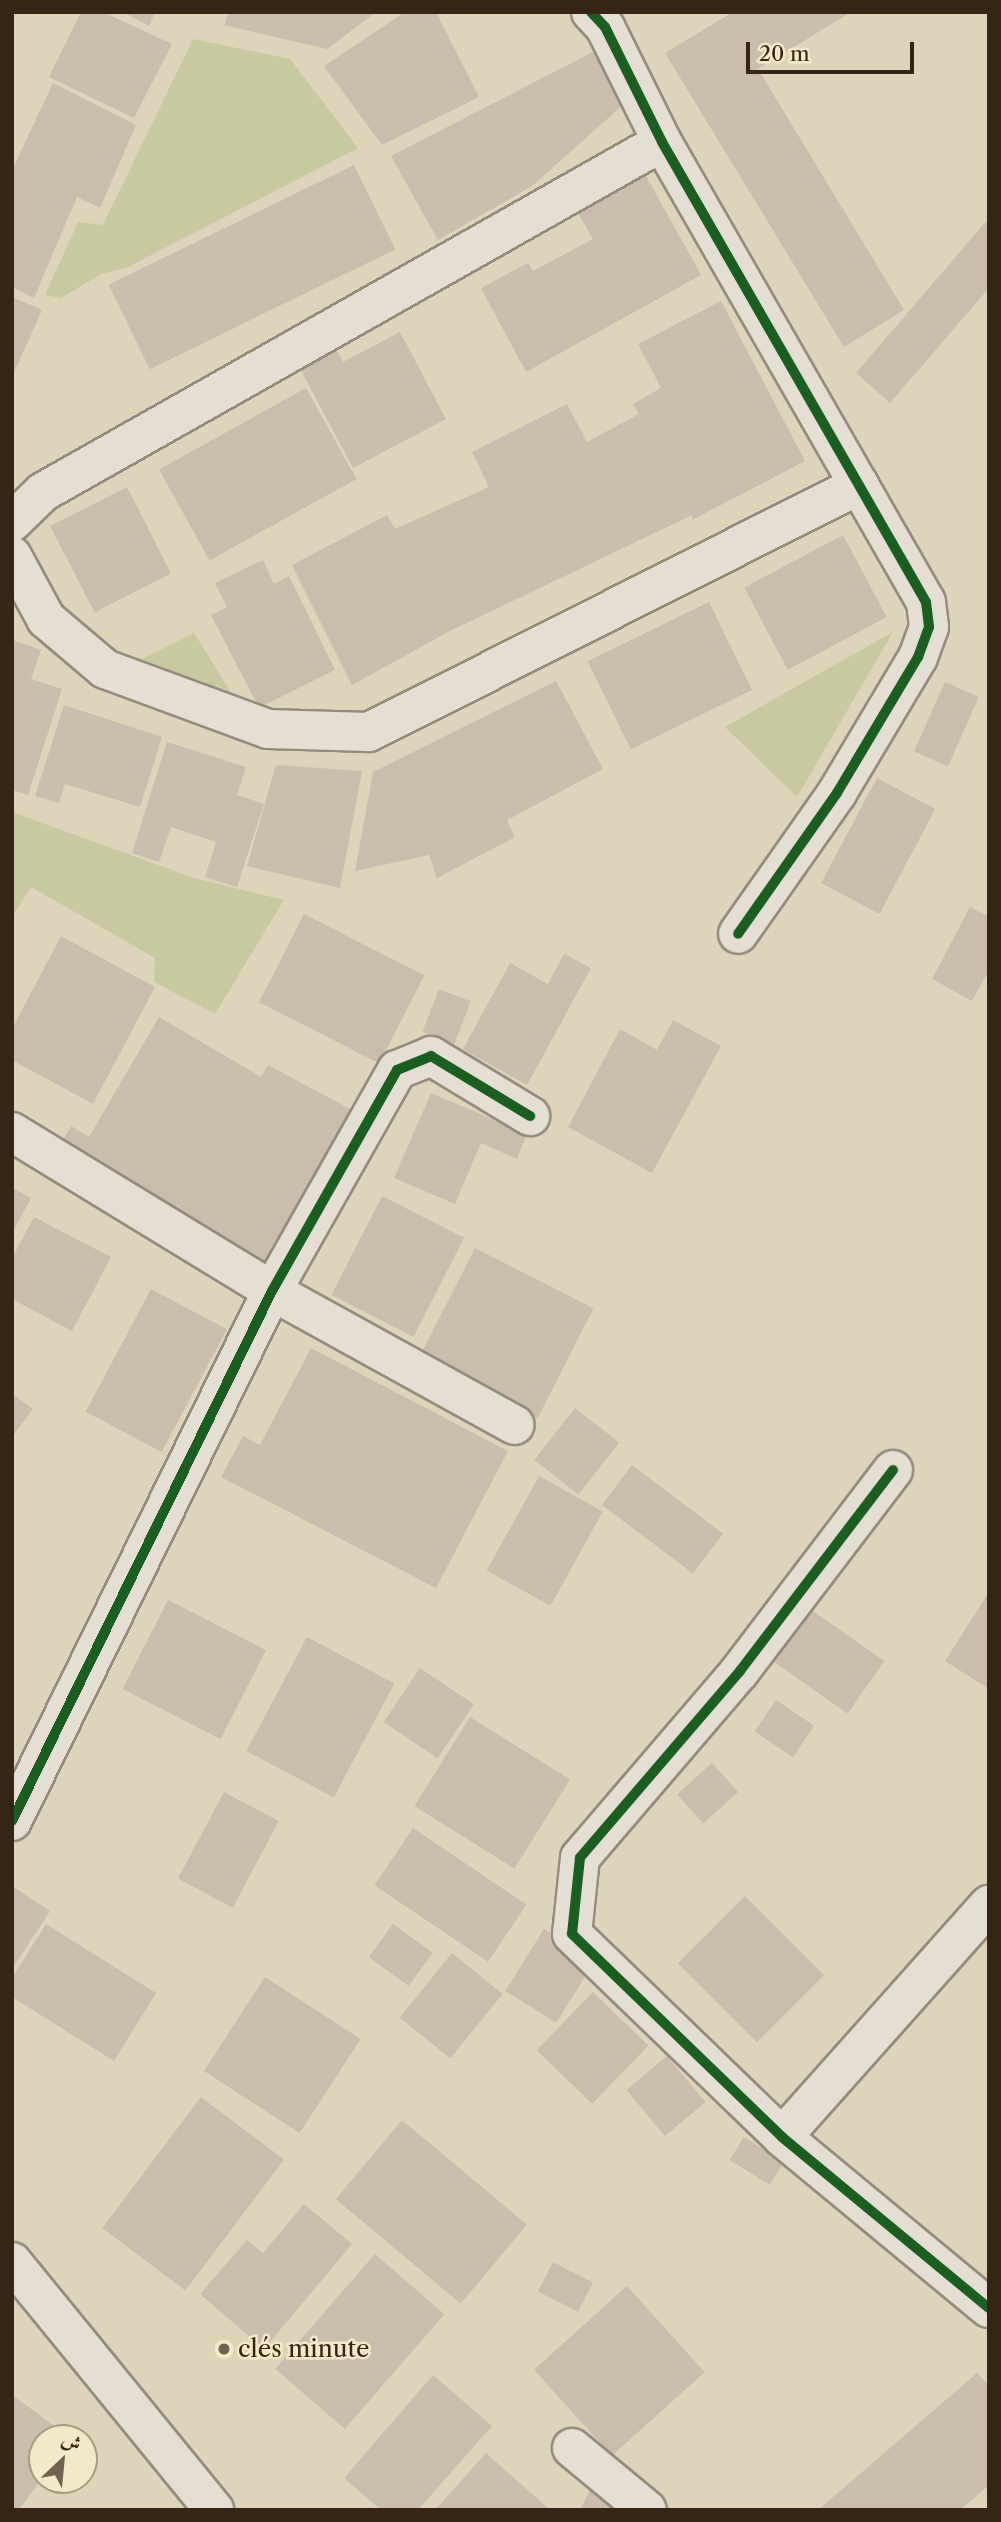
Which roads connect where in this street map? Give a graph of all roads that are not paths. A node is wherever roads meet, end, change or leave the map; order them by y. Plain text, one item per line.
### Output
1 (591, 12) edge
2 (662, 142) junction
3 (859, 485) junction
4 (12, 522) edge
5 (12, 556) edge
6 (738, 934) dead end
7 (530, 1116) dead end
8 (12, 1132) edge
9 (272, 1291) junction
10 (515, 1426) dead end
11 (893, 1470) dead end
12 (12, 1821) edge
13 (989, 1905) edge
14 (782, 2137) junction
15 (12, 2262) edge
16 (986, 2301) edge
17 (572, 2448) dead end
18 (214, 2510) edge
19 (647, 2510) edge

1 - 2 street
2 - 3 street
2 - 4 street
3 - 5 street
3 - 6 street
7 - 9 street
8 - 9 street
9 - 10 street
9 - 12 street
11 - 14 street
13 - 14 street
14 - 16 street
15 - 18 street
17 - 19 street

